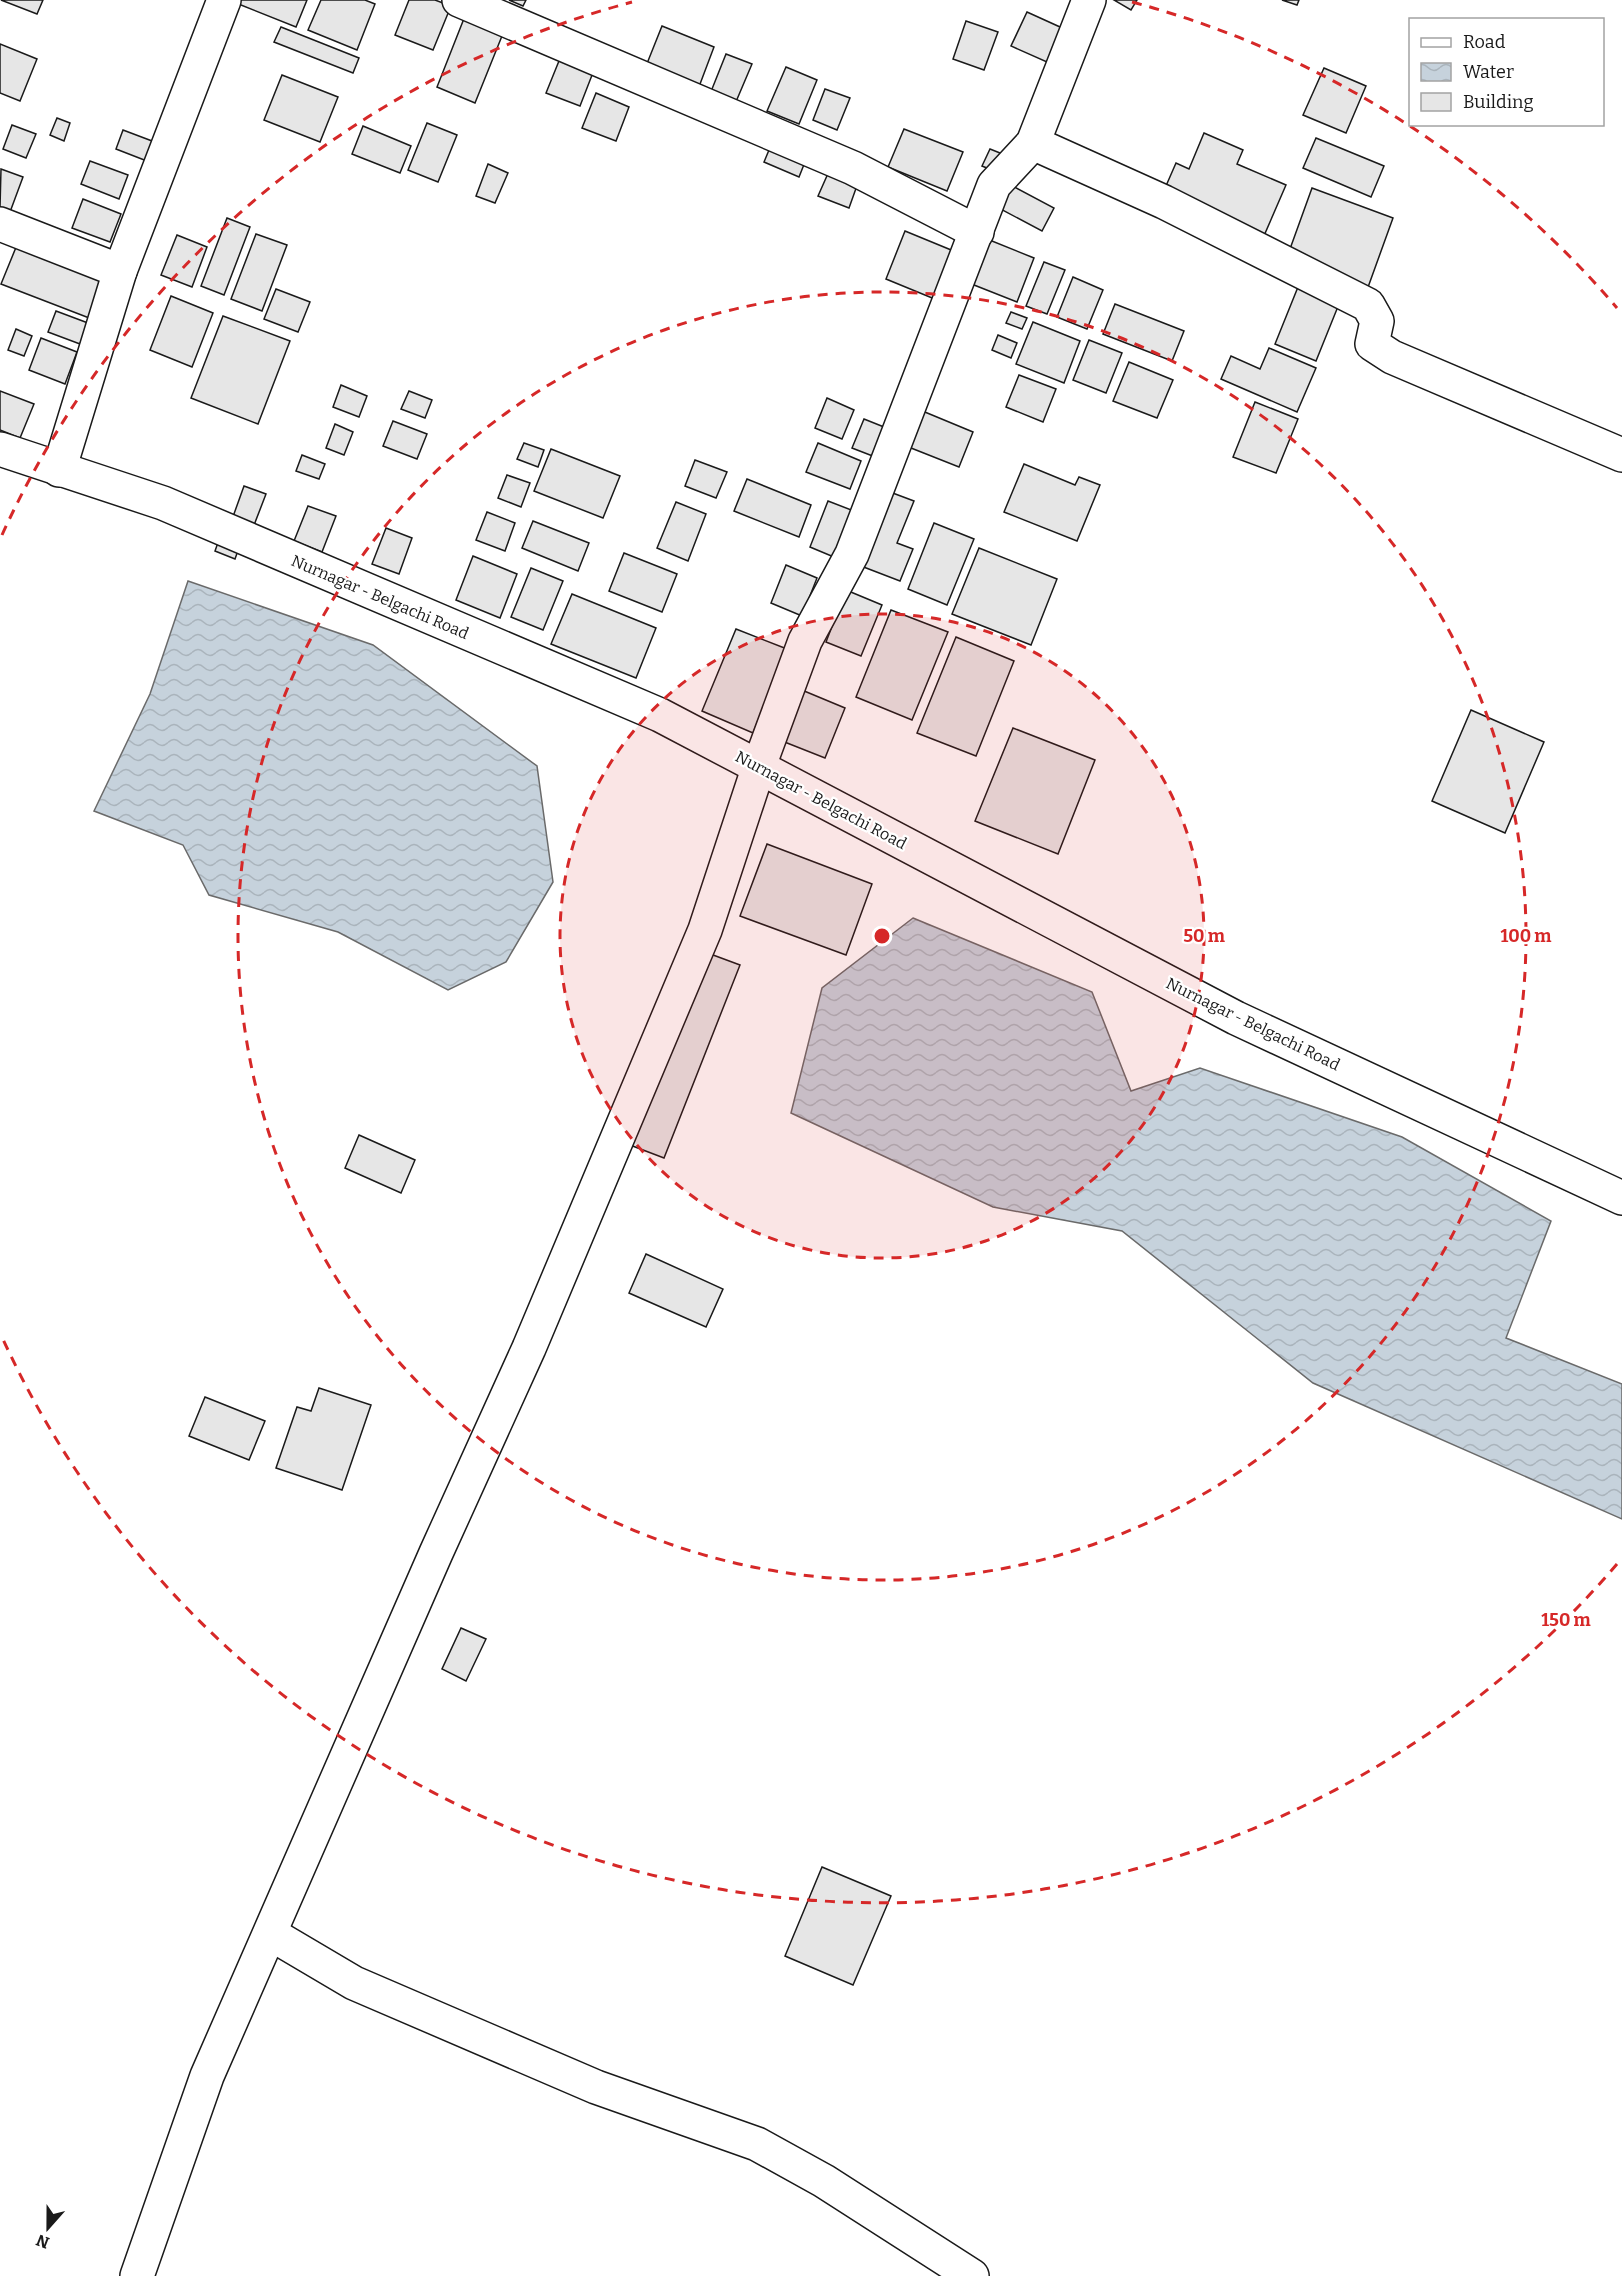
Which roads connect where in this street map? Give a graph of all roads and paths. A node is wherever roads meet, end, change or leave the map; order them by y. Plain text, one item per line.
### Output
1 (224, 0) edge
2 (459, 0) edge
3 (1089, 0) edge
4 (1033, 143) junction
5 (0, 224) edge
6 (977, 232) junction
7 (120, 272) junction
8 (0, 449) edge
9 (1622, 455) edge
10 (59, 470) junction
11 (759, 766) junction
12 (1622, 1198) edge
13 (271, 1934) junction
14 (137, 2276) edge
15 (972, 2276) edge

1 - 7 street
2 - 6 street
3 - 4 street
4 - 6 street
4 - 9 street
5 - 7 street
6 - 11 street
7 - 10 street
8 - 10 street, Nurnagar - Belgachi Road
10 - 11 street, Nurnagar - Belgachi Road
11 - 12 street, Nurnagar - Belgachi Road
11 - 13 street
13 - 14 street
13 - 15 street

